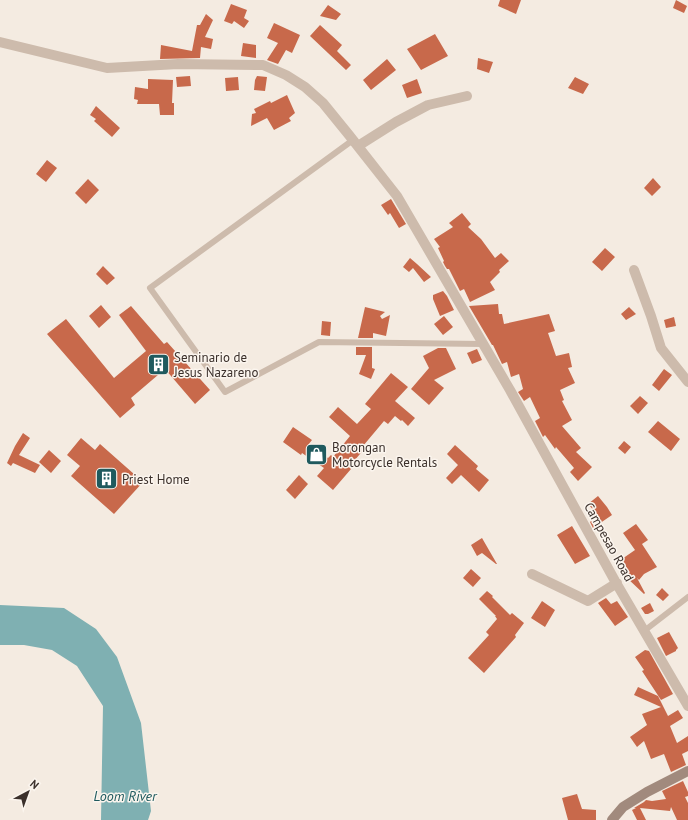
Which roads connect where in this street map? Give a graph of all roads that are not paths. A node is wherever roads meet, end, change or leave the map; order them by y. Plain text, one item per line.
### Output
1 (0, 42) edge
2 (466, 96) dead end
3 (355, 143) junction
4 (634, 270) dead end
5 (483, 344) junction
6 (688, 382) edge
7 (532, 574) dead end
8 (616, 583) junction
9 (688, 597) edge
10 (644, 631) junction
11 (688, 706) edge
12 (688, 771) edge
13 (612, 820) edge

1 - 3 street, Campesao Road
2 - 3 street
3 - 5 street, Campesao Road
3 - 5 lane
4 - 6 street
5 - 8 street, Campesao Road
7 - 8 street
8 - 10 street, Campesao Road
9 - 10 lane
10 - 11 street, Campesao Road
12 - 13 street

